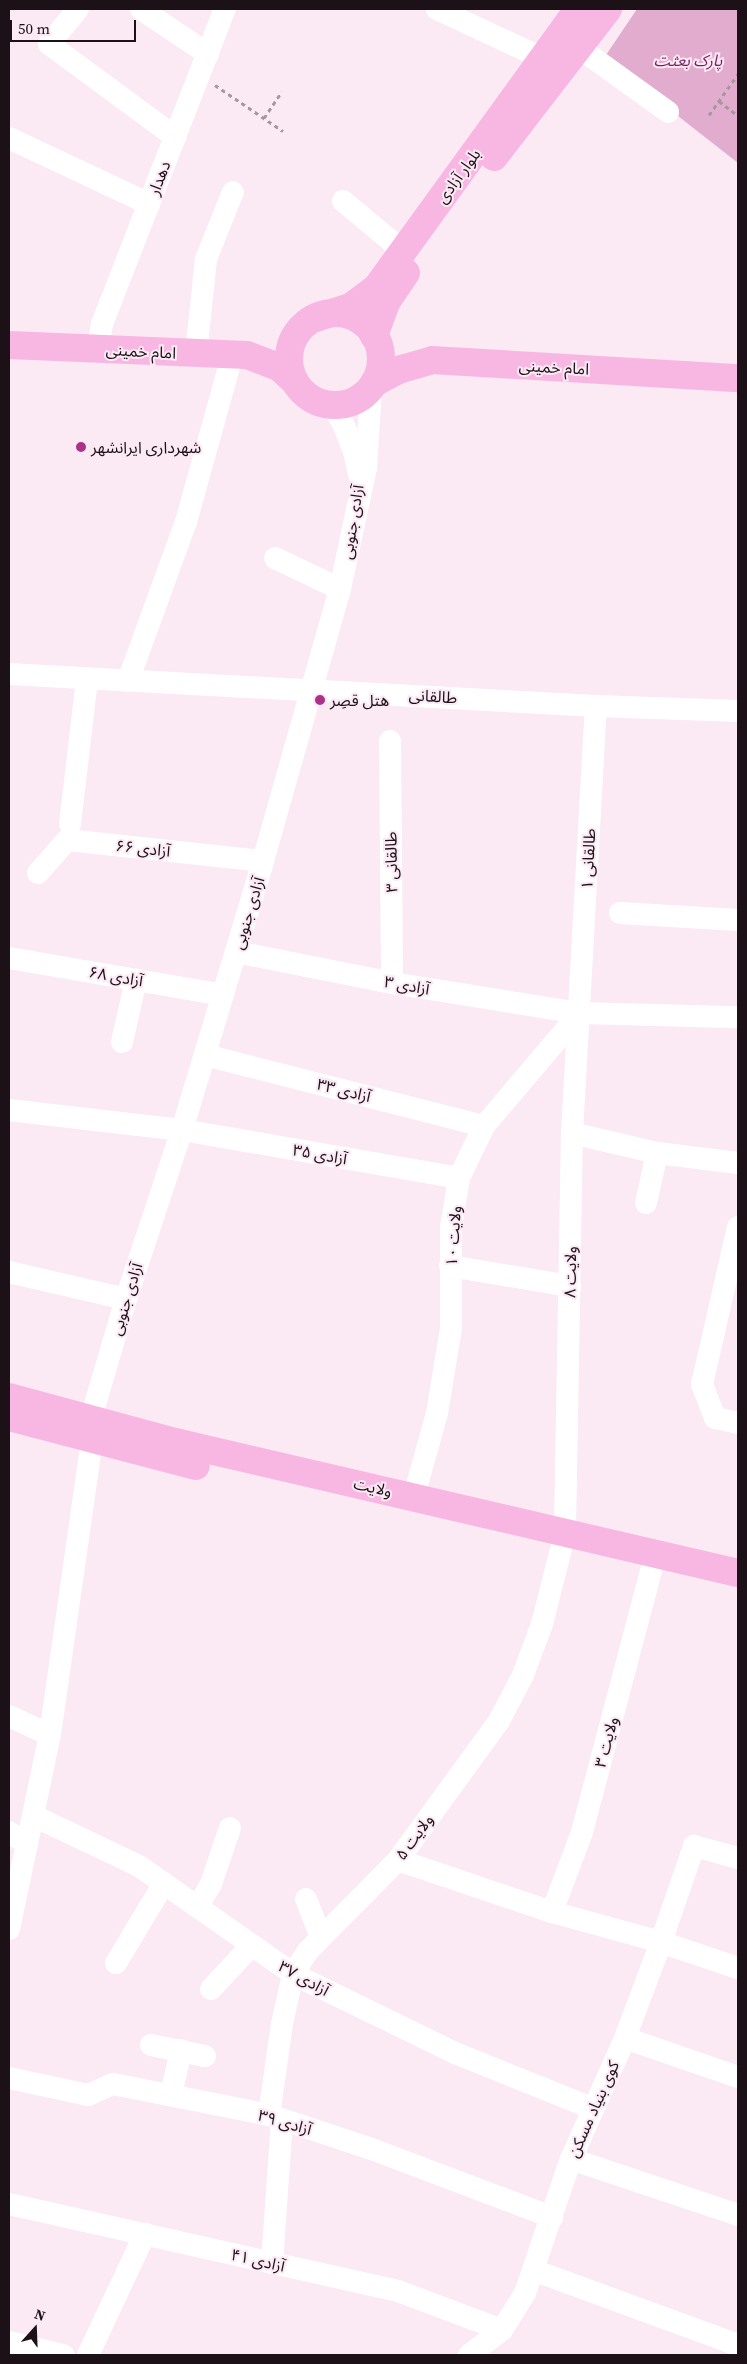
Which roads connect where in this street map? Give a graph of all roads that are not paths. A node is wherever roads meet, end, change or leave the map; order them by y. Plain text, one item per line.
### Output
1 (78, 9) edge
2 (141, 9) edge
3 (226, 9) edge
4 (437, 9) edge
5 (578, 9) edge
6 (608, 9) edge
7 (578, 47) junction
8 (208, 54) junction
9 (542, 58) junction
10 (668, 112) dead end
11 (175, 137) junction
12 (9, 138) edge
13 (233, 192) dead end
14 (343, 201) dead end
15 (149, 204) junction
16 (403, 251) junction
17 (309, 322) junction
18 (377, 342) junction
19 (9, 345) edge
20 (98, 349) junction
21 (196, 354) junction
22 (240, 355) junction
23 (432, 360) junction
24 (738, 378) edge
25 (295, 382) junction
26 (372, 385) junction
27 (332, 405) junction
28 (362, 487) junction
29 (275, 558) dead end
30 (340, 589) junction
31 (9, 674) edge
32 (87, 679) junction
33 (128, 681) junction
34 (310, 690) junction
35 (596, 706) junction
36 (738, 711) edge
37 (390, 741) dead end
38 (70, 824) dead end
39 (263, 861) junction
40 (38, 874) dead end
41 (620, 913) dead end
42 (738, 920) edge
43 (236, 952) junction
44 (9, 958) edge
45 (136, 980) junction
46 (392, 983) junction
47 (223, 995) junction
48 (580, 1013) junction
49 (738, 1017) edge
50 (122, 1042) dead end
51 (205, 1055) junction
52 (9, 1110) edge
53 (484, 1126) junction
54 (182, 1130) junction
55 (572, 1133) junction
56 (657, 1154) junction
57 (738, 1163) edge
58 (459, 1178) junction
59 (646, 1204) dead end
60 (738, 1227) edge
61 (450, 1266) junction
62 (9, 1272) edge
63 (570, 1286) junction
64 (126, 1299) junction
65 (730, 1300) edge
66 (9, 1397) edge
67 (9, 1416) edge
68 (738, 1423) edge
69 (91, 1429) junction
70 (414, 1496) junction
71 (563, 1540) junction
72 (651, 1571) junction
73 (738, 1573) edge
74 (738, 1591) edge
75 (9, 1716) edge
76 (50, 1735) junction
77 (34, 1816) junction
78 (230, 1828) dead end
79 (9, 1832) edge
80 (28, 1844) junction
81 (738, 1858) edge
82 (398, 1860) junction
83 (14, 1877) edge
84 (164, 1883) junction
85 (306, 1900) dead end
86 (198, 1907) junction
87 (552, 1912) junction
88 (9, 1929) edge
89 (321, 1937) junction
90 (662, 1942) junction
91 (252, 1945) junction
92 (116, 1963) dead end
93 (738, 1968) edge
94 (293, 1974) junction
95 (211, 1989) dead end
96 (626, 2038) junction
97 (150, 2045) dead end
98 (181, 2050) junction
99 (206, 2056) dead end
100 (738, 2077) edge
101 (9, 2078) edge
102 (171, 2095) junction
103 (592, 2108) junction
104 (275, 2118) junction
105 (571, 2159) junction
106 (9, 2204) edge
107 (738, 2215) edge
108 (552, 2217) junction
109 (145, 2234) junction
110 (272, 2263) junction
111 (533, 2270) junction
112 (502, 2330) junction
113 (9, 2342) edge
114 (738, 2345) edge
115 (62, 2355) edge
116 (88, 2355) edge
117 (469, 2355) edge

1 - 11 street
2 - 8 street
3 - 8 street, دهدار
4 - 9 street
5 - 9 main road, بلوار آزادی
6 - 7 main road, بلوار آزادی
7 - 10 street
7 - 18 main road, بلوار آزادی
8 - 11 street, دهدار
9 - 16 main road, بلوار آزادی
11 - 15 street, دهدار
12 - 15 street
13 - 21 street
14 - 16 street
15 - 20 street, دهدار
16 - 17 main road, بلوار آزادی
17 - 18 main road
17 - 22 main road
17 - 25 main road
18 - 23 main road
18 - 26 main road
19 - 20 main road, امام خمینی
20 - 21 main road, امام خمینی
21 - 22 main road, امام خمینی
22 - 25 main road, امام خمینی
22 - 33 street
23 - 24 main road, امام خمینی
23 - 26 main road, امام خمینی
25 - 27 main road
26 - 27 main road
26 - 28 street
27 - 28 street, آزادی جنوبی
28 - 30 street, آزادی جنوبی
29 - 30 street
30 - 34 street, آزادی جنوبی
31 - 32 street, طالقانی
32 - 33 street, طالقانی
32 - 38 street
33 - 34 street, طالقانی
34 - 35 street, طالقانی
34 - 39 street, آزادی جنوبی
35 - 36 street, طالقانی
35 - 48 street, طالقانی ۱
37 - 46 street, طالقانی ۳
39 - 40 street, آزادی ۶۶
39 - 43 street, آزادی جنوبی
41 - 42 street
43 - 46 street, آزادی ۳
43 - 47 street, آزادی جنوبی
44 - 45 street, آزادی ۶۸
45 - 47 street, آزادی ۶۸
45 - 50 street
46 - 48 street, آزادی ۳
47 - 51 street, آزادی جنوبی
48 - 49 street, آزادی ۳
48 - 53 street, ولایت ۱۰
48 - 55 street, ولایت ۸
51 - 53 street, آزادی ۳۳
51 - 54 street, آزادی جنوبی
52 - 54 street, آزادی ۳۵
53 - 58 street, ولایت ۱۰
54 - 58 street, آزادی ۳۵
54 - 64 street, آزادی جنوبی
55 - 56 street
55 - 63 street, ولایت ۸
56 - 57 street
56 - 59 street
58 - 61 street, ولایت ۱۰
60 - 65 street
61 - 63 street
61 - 70 street, ولایت ۱۰
62 - 64 street
63 - 71 street, ولایت ۸
64 - 69 street, آزادی جنوبی
65 - 68 street
66 - 69 main road, ولایت
67 - 69 main road, ولایت
69 - 70 main road, ولایت
69 - 71 main road, ولایت
69 - 76 street, آزادی جنوبی
70 - 71 main road, ولایت
71 - 72 main road, ولایت
71 - 73 main road, ولایت
71 - 82 street, ولایت ۵
72 - 74 main road, ولایت
72 - 87 street, ولایت ۳
75 - 76 street
76 - 77 street, آزادی جنوبی
77 - 80 street, آزادی جنوبی
77 - 84 street, آزادی ۳۷
78 - 86 street
79 - 80 street
80 - 83 street, آزادی جنوبی
81 - 90 street, کوی بنیاد مسکن
82 - 87 street
82 - 89 street, ولایت ۵
83 - 88 street, آزادی جنوبی
84 - 86 street, آزادی ۳۷
84 - 92 street
85 - 89 street
86 - 91 street, آزادی ۳۷
87 - 90 street
89 - 94 street, ولایت ۵
90 - 93 street
90 - 96 street, کوی بنیاد مسکن
91 - 94 street, آزادی ۳۷
91 - 95 street
94 - 103 street, آزادی ۳۷
94 - 104 street, ولایت ۵
96 - 100 street
96 - 103 street, کوی بنیاد مسکن
97 - 98 street
98 - 99 street
98 - 102 street
101 - 102 street, آزادی ۳۹
102 - 104 street, آزادی ۳۹
103 - 105 street, کوی بنیاد مسکن
104 - 108 street, آزادی ۳۹
104 - 110 street, ولایت ۵
105 - 107 street
105 - 108 street, کوی بنیاد مسکن
106 - 109 street, آزادی ۴۱
108 - 111 street, کوی بنیاد مسکن
109 - 110 street, آزادی ۴۱
109 - 116 street
110 - 112 street, آزادی ۴۱
111 - 112 street, کوی بنیاد مسکن
111 - 114 street
112 - 117 street, کوی بنیاد مسکن
113 - 115 street

